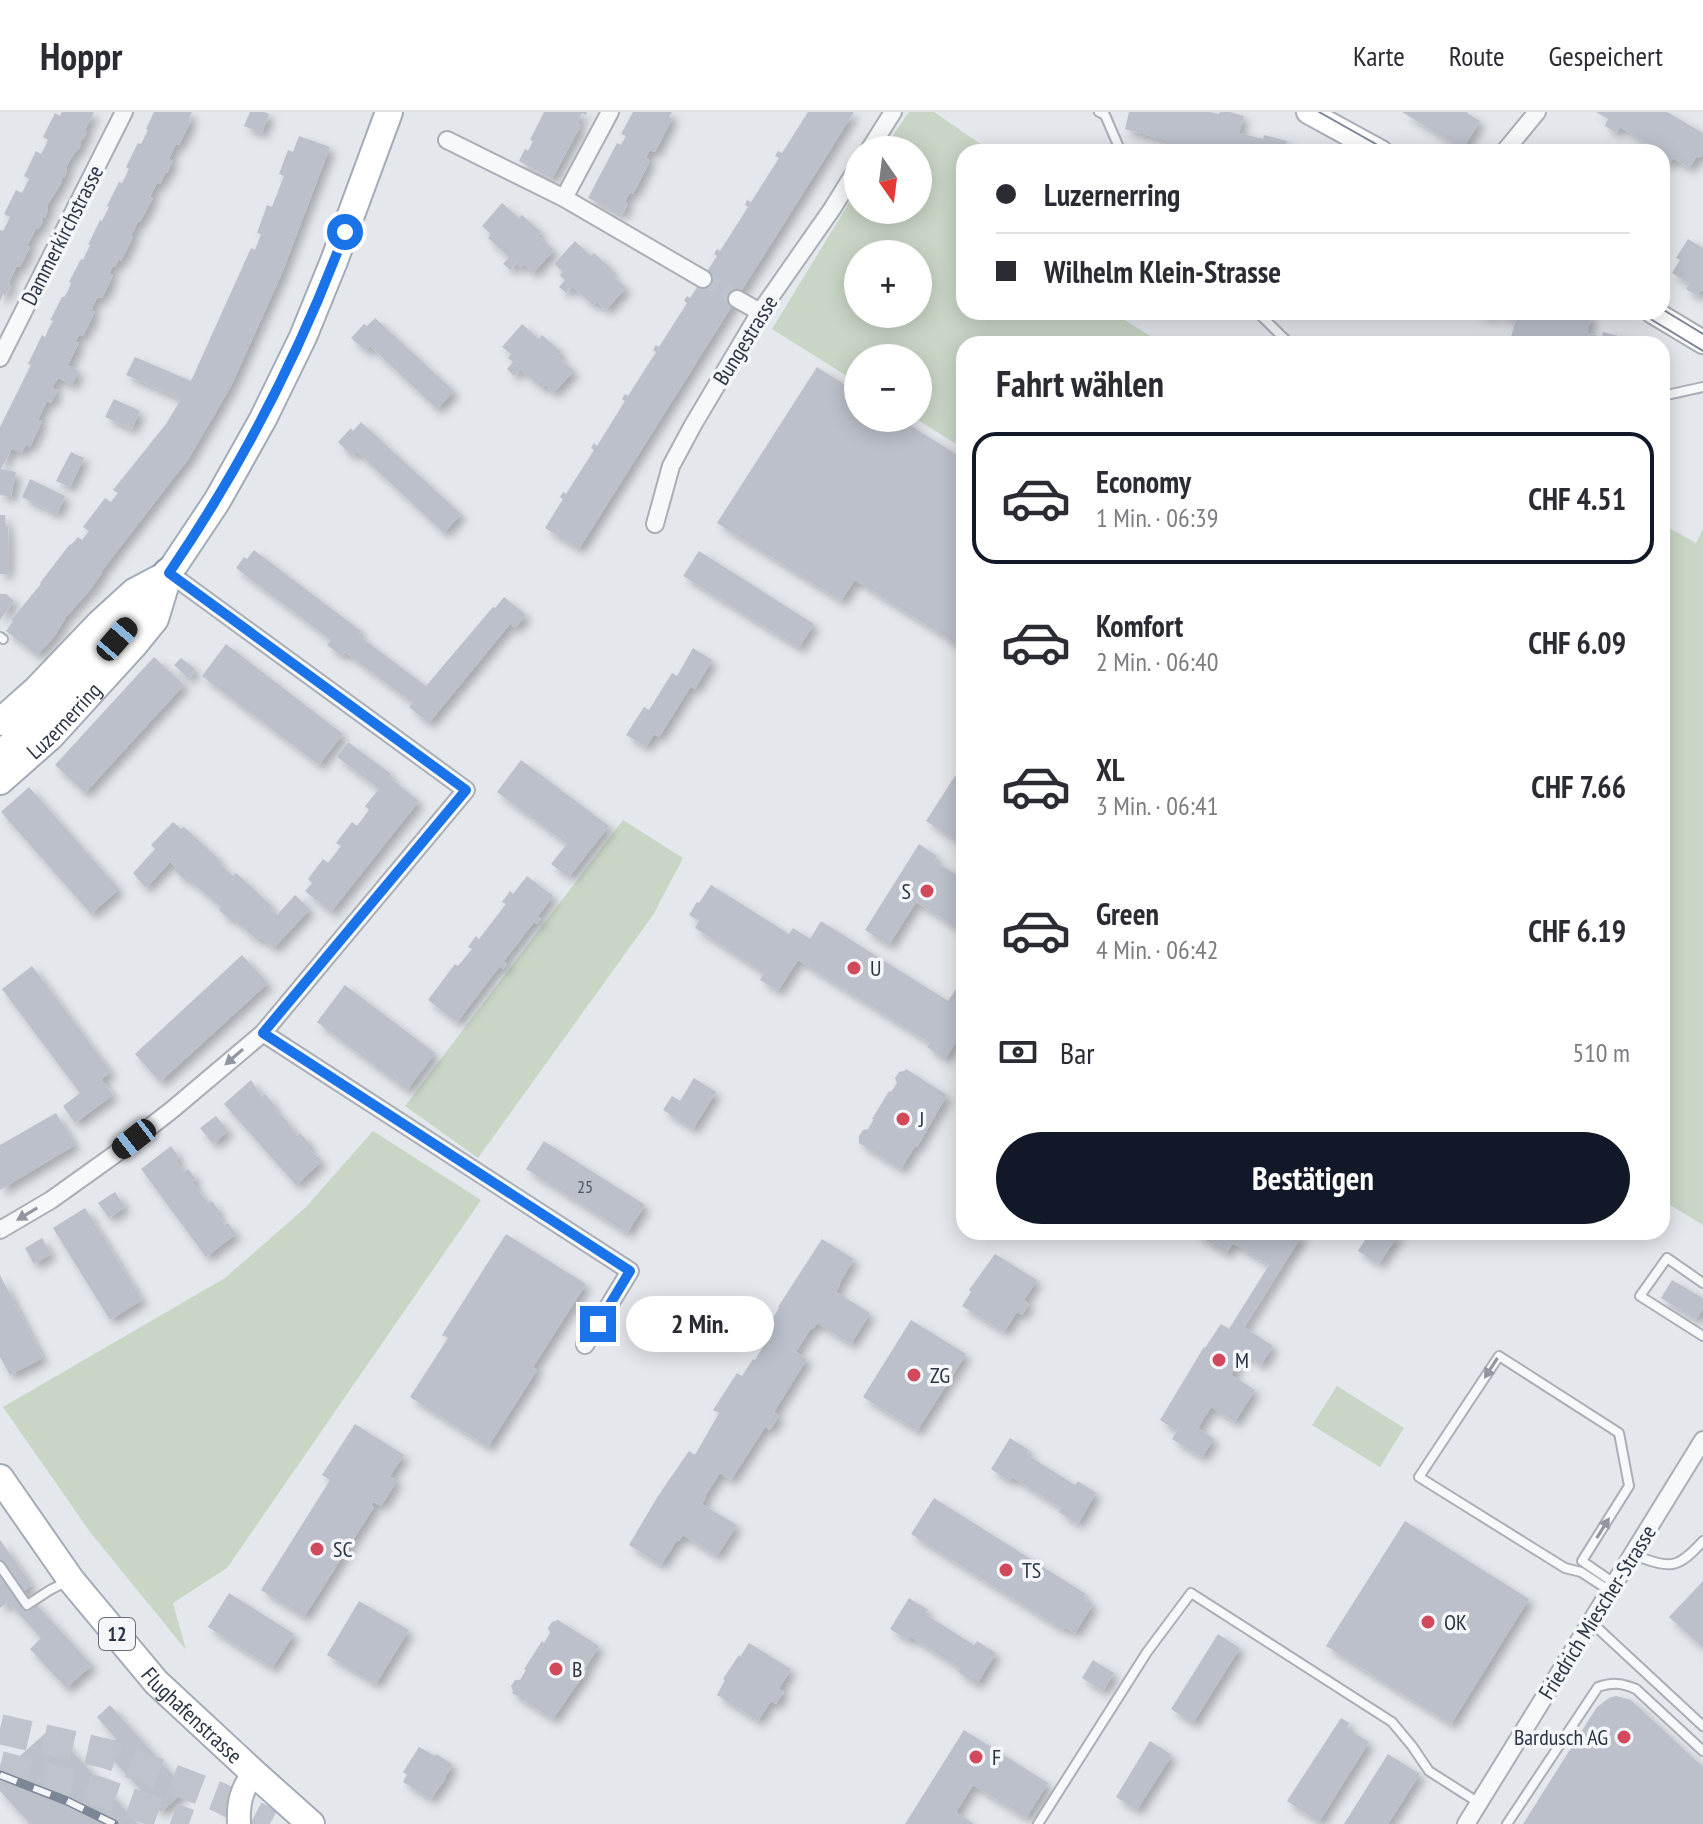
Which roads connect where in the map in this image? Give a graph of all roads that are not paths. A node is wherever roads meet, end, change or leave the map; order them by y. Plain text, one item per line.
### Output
1 (124, 112) edge
2 (389, 112) edge
3 (610, 112) edge
4 (893, 112) edge
5 (1099, 112) edge
6 (1308, 112) edge
7 (1537, 112) edge
8 (878, 136) edge
9 (447, 140) dead end
10 (1118, 144) edge
11 (1366, 144) edge
12 (1511, 144) edge
13 (844, 190) edge
14 (564, 198) junction
15 (703, 279) tunnel mouth
16 (737, 299) tunnel mouth
17 (760, 312) junction
18 (1265, 320) edge
19 (1666, 320) edge
20 (1282, 336) edge
21 (1703, 342) edge
22 (0, 358) edge
23 (1703, 387) edge
24 (1670, 394) edge
25 (655, 524) dead end
26 (169, 573) junction
27 (0, 722) edge
28 (0, 742) edge
29 (0, 757) edge
30 (0, 781) edge
31 (263, 1033) junction
32 (0, 1230) edge
33 (1703, 1283) edge
34 (1702, 1333) edge
35 (585, 1345) dead end
36 (1703, 1440) edge
37 (0, 1478) edge
38 (1703, 1541) edge
39 (1632, 1555) junction
40 (0, 1566) edge
41 (71, 1580) junction
42 (1612, 1587) junction
43 (1591, 1622) junction
44 (1703, 1726) edge
45 (1703, 1751) edge
46 (254, 1773) junction
47 (1480, 1803) junction
48 (239, 1824) edge
49 (311, 1824) edge
50 (1038, 1824) edge
51 (1466, 1824) edge
52 (1507, 1824) edge

1 - 22 street, Dammerkirchstrasse
2 - 26 main road, Luzernerring
3 - 14 street
4 - 8 street
5 - 10 lane
6 - 11 main road
7 - 12 street
9 - 14 street
13 - 17 street, Bungestrasse
14 - 15 street
16 - 17 street
17 - 25 street, Bungestrasse
18 - 20 lane
19 - 21 main road
23 - 24 lane
26 - 27 main road, Luzernerring
26 - 28 highway
26 - 29 highway
26 - 30 main road, Luzernerring
26 - 31 street
31 -> 32 street
31 - 35 street
33 - 34 lane
36 - 39 street, Friedrich Miescher-Strasse
37 - 41 main road, Flughafenstrasse / 12
38 - 39 lane
39 - 42 street, Friedrich Miescher-Strasse
40 - 41 lane
41 - 46 main road, Flughafenstrasse / 12
42 -> 42 lane
42 - 43 street, Friedrich Miescher-Strasse
43 - 44 lane
43 - 47 street, Friedrich Miescher-Strasse
45 - 52 lane
46 - 48 main road
46 - 49 main road, Flughafenstrasse / 12
47 - 50 lane
47 - 51 street, Friedrich Miescher-Strasse

